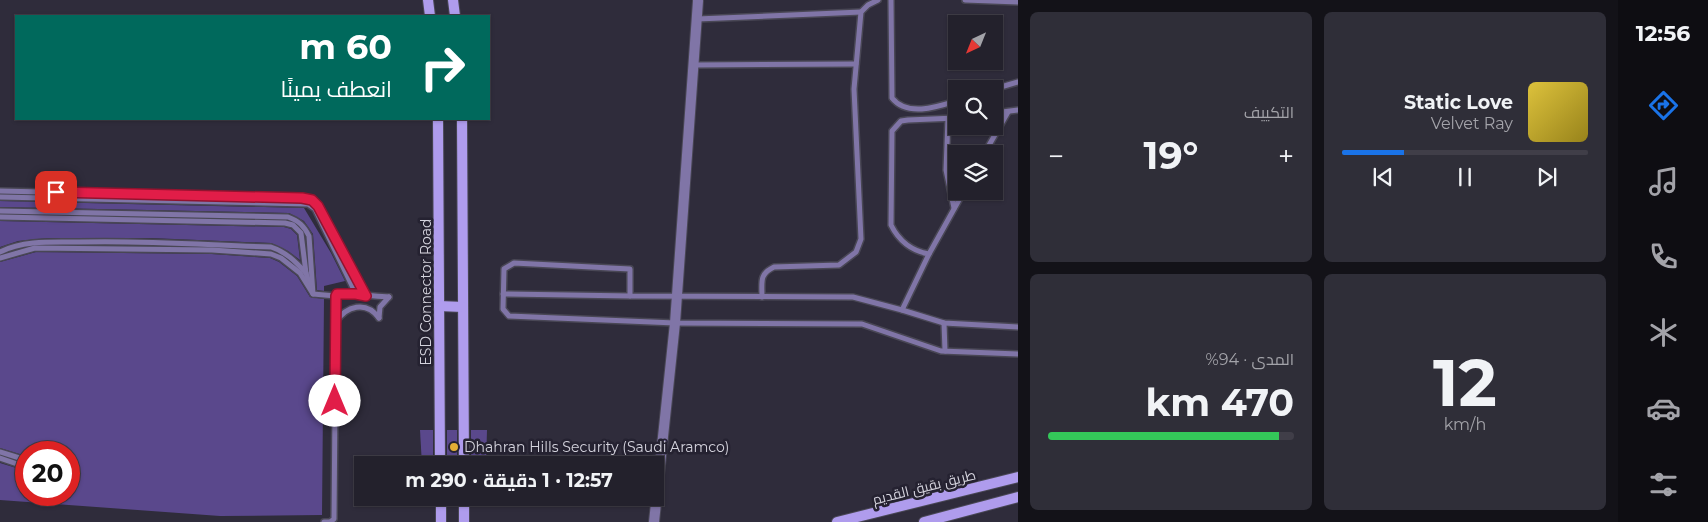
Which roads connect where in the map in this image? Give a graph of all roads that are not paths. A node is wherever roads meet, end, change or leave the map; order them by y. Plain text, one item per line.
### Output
1 (428, 0) edge
2 (453, 0) edge
3 (878, 0) edge
4 (890, 0) edge
5 (965, 0) edge
6 (698, 1) edge
7 (1018, 2) edge
8 (861, 12) junction
9 (430, 15) edge
10 (455, 15) edge
11 (697, 19) junction
12 (856, 64) junction
13 (694, 65) junction
14 (1018, 82) edge
15 (1003, 86) edge
16 (948, 103) edge
17 (1018, 110) edge
18 (1003, 112) edge
19 (1008, 112) junction
20 (948, 119) joint
21 (438, 120) edge
22 (462, 120) edge
23 (989, 145) edge
24 (0, 191) edge
25 (0, 197) edge
26 (959, 200) edge
27 (954, 208) junction
28 (0, 211) edge
29 (0, 217) edge
30 (0, 252) edge
31 (929, 254) junction
32 (0, 258) edge
33 (306, 273) junction
34 (313, 294) junction
35 (356, 294) junction
36 (503, 294) junction
37 (336, 296) junction
38 (366, 296) junction
39 (630, 296) junction
40 (677, 297) junction
41 (762, 297) junction
42 (439, 306) junction
43 (463, 307) junction
44 (902, 310) junction
45 (335, 322) junction
46 (675, 323) junction
47 (944, 323) junction
48 (1018, 326) edge
49 (946, 351) junction
50 (1018, 354) edge
51 (0, 452) edge
52 (440, 456) edge
53 (464, 456) edge
54 (15, 457) edge
55 (0, 458) edge
56 (15, 463) edge
57 (1018, 477) edge
58 (1018, 497) edge
59 (440, 506) edge
60 (464, 506) edge
61 (324, 522) edge
62 (441, 522) edge
63 (464, 522) edge
64 (654, 522) edge
65 (837, 522) edge
66 (924, 522) edge

1 - 9 main road
2 - 10 main road
3 - 8 lane
4 - 16 lane
5 - 7 lane
6 - 11 street
8 - 11 lane
8 - 12 lane
11 - 13 street
12 - 13 lane
12 - 41 lane
13 - 40 street
14 - 15 lane
17 - 19 lane
18 - 19 lane
19 - 23 lane
20 - 27 lane
20 - 31 lane
21 - 42 main road, ESD Connector Road
22 - 43 main road
24 - 38 lane
25 - 35 lane
26 - 27 lane
27 - 31 lane
28 - 34 lane
29 - 33 lane
30 - 33 lane
31 - 44 lane
32 - 34 lane
33 - 34 lane
34 - 37 lane
35 - 37 lane
35 - 38 lane
36 - 39 lane
36 - 39 lane
36 - 46 lane
37 - 45 lane
38 - 45 lane
39 - 40 lane
40 - 41 lane
40 - 46 street
41 - 44 lane
42 - 43 main road
42 - 52 main road, ESD Connector Road
43 - 53 main road
44 - 47 lane
45 - 61 lane
46 - 49 lane
46 - 64 street
47 - 48 lane
47 - 49 lane
49 - 50 lane
51 - 54 lane
55 - 56 lane
57 - 65 main road, طريق بقيق القديم
58 - 66 main road
59 - 62 main road
60 - 63 main road

